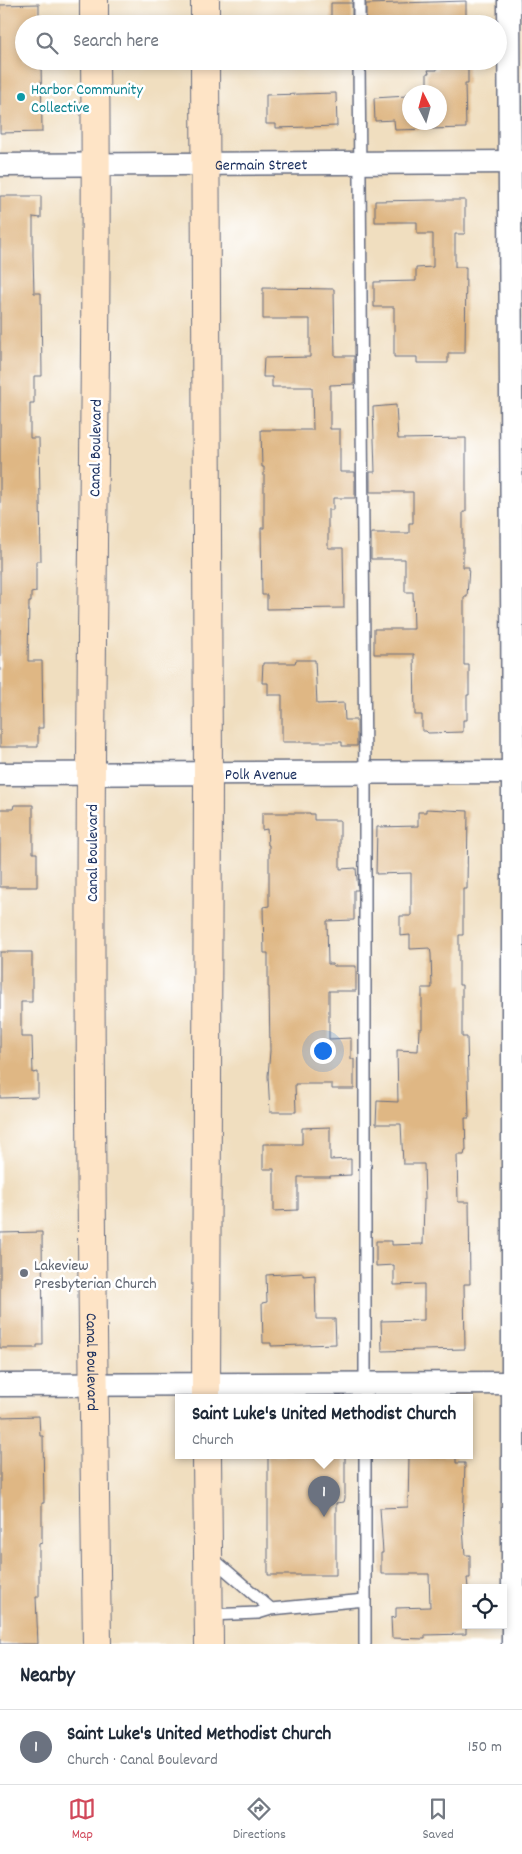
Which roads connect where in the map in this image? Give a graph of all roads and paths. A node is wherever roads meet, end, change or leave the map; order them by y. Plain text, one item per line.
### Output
1 (94, 0) edge
2 (205, 0) edge
3 (359, 0) edge
4 (509, 0) edge
5 (94, 15) edge
6 (205, 15) edge
7 (359, 15) edge
8 (95, 70) edge
9 (205, 70) edge
10 (359, 70) edge
11 (516, 162) edge
12 (360, 163) junction
13 (204, 164) junction
14 (96, 165) junction
15 (0, 166) edge
16 (517, 772) edge
17 (91, 773) junction
18 (208, 773) junction
19 (365, 773) junction
20 (0, 774) edge
21 (517, 1383) edge
22 (0, 1385) edge
23 (94, 1386) junction
24 (364, 1391) edge
25 (206, 1392) edge
26 (207, 1459) edge
27 (365, 1459) edge
28 (208, 1555) junction
29 (365, 1600) junction
30 (271, 1609) junction
31 (209, 1615) junction
32 (97, 1644) edge
33 (209, 1644) edge
34 (365, 1644) edge
35 (513, 1644) edge

1 - 5 main road
2 - 6 main road
3 - 7 lane
4 - 11 street
8 - 14 main road, Canal Boulevard
9 - 13 main road
10 - 12 lane
11 - 12 street, Germain Street
11 - 16 street
12 - 13 street, Germain Street
12 - 19 lane
13 - 14 street, Germain Street
13 - 18 main road
14 - 15 street, Germain Street
14 - 17 main road, Canal Boulevard
16 - 19 street, Polk Avenue
16 - 21 street
17 - 18 street, Polk Avenue
17 - 20 street, Polk Avenue
17 - 23 main road, Canal Boulevard
18 - 19 street, Polk Avenue
18 - 25 main road
19 - 24 lane
21 - 24 street
21 - 35 street
22 - 23 street
23 - 25 street
23 - 32 main road, Canal Boulevard
24 - 25 street
26 - 28 main road
27 - 29 lane
28 - 30 lane
28 - 31 main road
29 - 30 lane
29 - 34 lane
30 - 31 lane
31 - 33 main road

